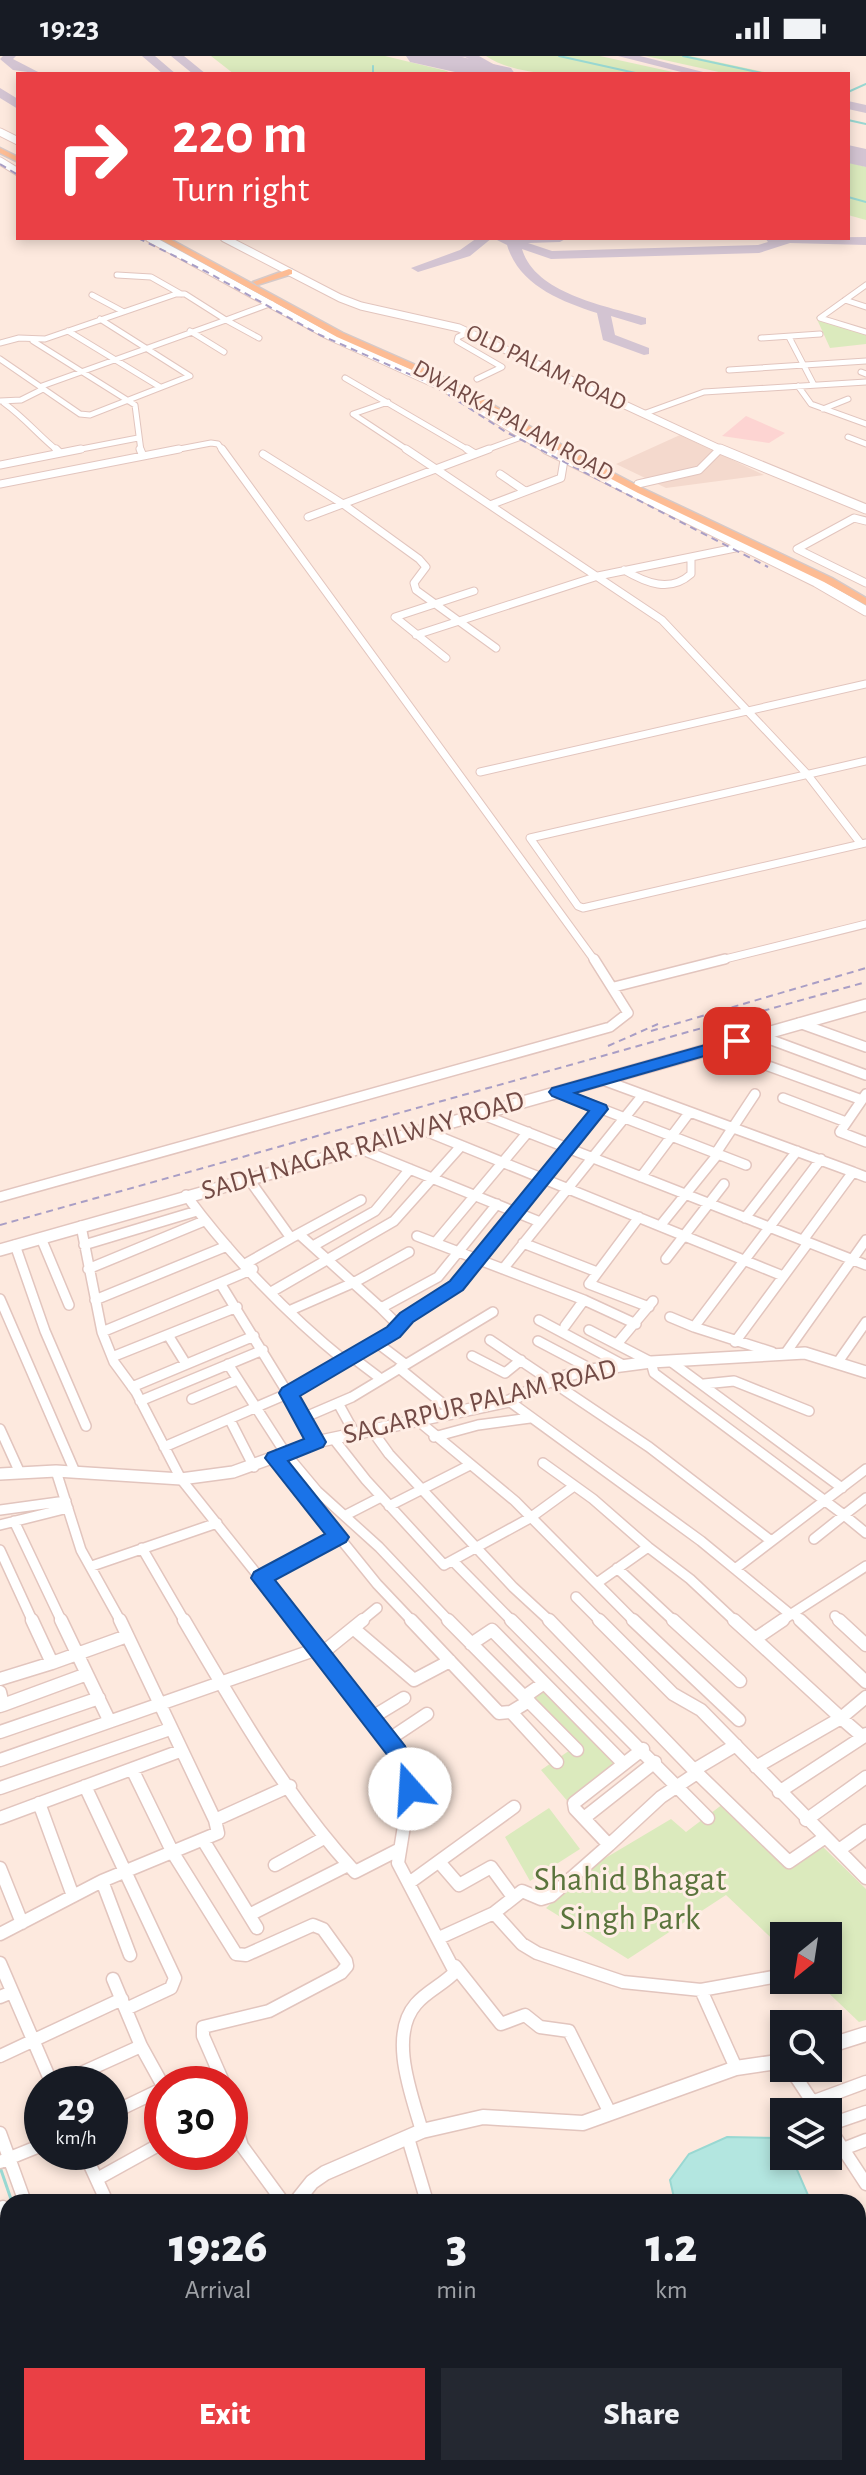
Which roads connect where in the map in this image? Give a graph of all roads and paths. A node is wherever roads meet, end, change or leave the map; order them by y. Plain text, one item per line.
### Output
1 (153, 240) edge
2 (166, 240) edge
3 (177, 240) edge
4 (228, 240) edge
5 (289, 272) junction
6 (117, 275) dead end
7 (257, 282) junction
8 (866, 285) edge
9 (181, 294) junction
10 (92, 295) dead end
11 (845, 300) junction
12 (272, 303) junction
13 (866, 307) edge
14 (122, 311) junction
15 (100, 319) junction
16 (226, 320) junction
17 (68, 331) junction
18 (190, 331) junction
19 (469, 332) junction
20 (866, 332) edge
21 (820, 334) dead end
22 (789, 337) junction
23 (259, 338) dead end
24 (761, 338) dead end
25 (31, 339) junction
26 (0, 343) edge
27 (146, 347) junction
28 (224, 352) dead end
29 (114, 358) junction
30 (0, 359) edge
31 (866, 361) edge
32 (804, 365) junction
33 (729, 370) dead end
34 (80, 371) junction
35 (345, 378) dead end
36 (477, 379) dead end
37 (866, 382) edge
38 (814, 385) junction
39 (42, 386) junction
40 (798, 386) junction
41 (160, 387) junction
42 (848, 399) dead end
43 (130, 400) junction
44 (2, 402) edge
45 (388, 402) junction
46 (823, 409) junction
47 (646, 413) junction
48 (866, 424) edge
49 (524, 436) junction
50 (848, 437) dead end
51 (138, 438) junction
52 (866, 444) edge
53 (720, 449) junction
54 (60, 453) junction
55 (263, 454) dead end
56 (475, 454) junction
57 (143, 456) junction
58 (564, 460) junction
59 (0, 465) edge
60 (436, 469) junction
61 (500, 474) dead end
62 (0, 484) edge
63 (638, 484) junction
64 (525, 491) junction
65 (343, 504) junction
66 (490, 505) junction
67 (866, 509) edge
68 (308, 517) dead end
69 (866, 521) edge
70 (740, 547) junction
71 (691, 557) junction
72 (624, 570) junction
73 (598, 576) junction
74 (866, 583) edge
75 (474, 591) dead end
76 (866, 599) edge
77 (435, 605) junction
78 (866, 611) edge
79 (456, 620) junction
80 (416, 635) junction
81 (496, 648) dead end
82 (446, 658) dead end
83 (866, 684) edge
84 (746, 711) junction
85 (866, 761) edge
86 (480, 772) dead end
87 (807, 774) junction
88 (863, 843) edge
89 (866, 924) edge
90 (614, 987) junction
91 (866, 1005) edge
92 (799, 1023) junction
93 (758, 1035) junction
94 (716, 1047) junction
95 (866, 1047) edge
96 (866, 1075) edge
97 (603, 1080) junction
98 (558, 1092) junction
99 (755, 1094) dead end
100 (642, 1096) junction
101 (864, 1097) edge
102 (783, 1098) dead end
103 (600, 1109) junction
104 (689, 1113) junction
105 (481, 1114) junction
106 (623, 1118) junction
107 (846, 1122) junction
108 (732, 1129) junction
109 (422, 1130) junction
110 (528, 1132) junction
111 (671, 1136) junction
112 (866, 1142) edge
113 (461, 1146) junction
114 (357, 1147) junction
115 (567, 1148) junction
116 (797, 1151) junction
117 (717, 1153) junction
118 (592, 1158) junction
119 (821, 1159) junction
120 (504, 1163) junction
121 (746, 1165) dead end
122 (410, 1169) junction
123 (853, 1172) junction
124 (641, 1177) junction
125 (866, 1177) edge
126 (248, 1178) junction
127 (432, 1178) junction
128 (543, 1179) junction
129 (724, 1184) dead end
130 (566, 1188) junction
131 (685, 1194) junction
132 (186, 1195) junction
133 (475, 1196) junction
134 (0, 1197) edge
135 (361, 1200) dead end
136 (708, 1203) junction
137 (497, 1204) junction
138 (197, 1211) junction
139 (516, 1212) junction
140 (639, 1217) junction
141 (745, 1218) junction
142 (204, 1221) junction
143 (540, 1222) junction
144 (81, 1226) junction
145 (660, 1226) junction
146 (770, 1227) junction
147 (295, 1236) junction
148 (417, 1236) dead end
149 (685, 1236) junction
150 (41, 1238) junction
151 (866, 1240) edge
152 (805, 1242) junction
153 (435, 1243) junction
154 (523, 1243) junction
155 (15, 1245) junction
156 (84, 1245) junction
157 (227, 1246) junction
158 (313, 1246) junction
159 (0, 1250) edge
160 (409, 1252) dead end
161 (459, 1253) junction
162 (476, 1259) junction
163 (666, 1259) dead end
164 (853, 1259) junction
165 (329, 1260) junction
166 (744, 1260) junction
167 (866, 1265) edge
168 (250, 1266) junction
169 (88, 1269) junction
170 (503, 1269) junction
171 (597, 1272) junction
172 (783, 1276) junction
173 (355, 1282) junction
174 (220, 1283) junction
175 (273, 1291) junction
176 (0, 1299) edge
177 (95, 1300) junction
178 (584, 1300) junction
179 (69, 1305) dead end
180 (237, 1307) junction
181 (381, 1308) junction
182 (291, 1310) junction
183 (493, 1312) dead end
184 (670, 1317) dead end
185 (539, 1320) dead end
186 (866, 1322) edge
187 (636, 1324) junction
188 (565, 1326) dead end
189 (400, 1327) junction
190 (694, 1327) junction
191 (589, 1330) dead end
192 (102, 1332) junction
193 (168, 1335) junction
194 (254, 1336) junction
195 (490, 1340) dead end
196 (538, 1341) dead end
197 (376, 1342) junction
198 (735, 1342) junction
199 (617, 1344) junction
200 (263, 1350) junction
201 (782, 1354) junction
202 (472, 1356) dead end
203 (112, 1357) junction
204 (349, 1359) junction
205 (521, 1360) junction
206 (670, 1361) junction
207 (651, 1362) junction
208 (838, 1362) junction
209 (186, 1364) junction
210 (228, 1364) junction
211 (402, 1366) junction
212 (625, 1366) junction
213 (593, 1370) junction
214 (866, 1372) edge
215 (381, 1379) junction
216 (237, 1380) junction
217 (552, 1380) junction
218 (704, 1384) junction
219 (132, 1387) junction
220 (289, 1393) junction
221 (192, 1399) dead end
222 (140, 1401) junction
223 (509, 1401) junction
224 (338, 1403) junction
225 (254, 1408) junction
226 (809, 1411) dead end
227 (453, 1412) junction
228 (303, 1418) junction
229 (530, 1418) junction
230 (416, 1419) junction
231 (230, 1420) junction
232 (86, 1426) dead end
233 (0, 1429) edge
234 (371, 1429) junction
235 (354, 1432) junction
236 (434, 1437) junction
237 (333, 1438) junction
238 (316, 1442) junction
239 (164, 1447) junction
240 (280, 1456) junction
241 (543, 1463) dead end
242 (470, 1465) junction
243 (254, 1467) junction
244 (866, 1469) edge
245 (56, 1471) junction
246 (75, 1472) junction
247 (20, 1473) junction
248 (0, 1474) edge
249 (181, 1479) junction
250 (574, 1486) junction
251 (422, 1488) junction
252 (842, 1488) junction
253 (866, 1498) edge
254 (824, 1500) junction
255 (385, 1501) junction
256 (67, 1504) junction
257 (0, 1510) edge
258 (346, 1515) junction
259 (844, 1515) junction
260 (530, 1518) junction
261 (14, 1521) junction
262 (217, 1523) junction
263 (0, 1525) edge
264 (866, 1533) edge
265 (339, 1537) junction
266 (814, 1539) dead end
267 (770, 1540) junction
268 (648, 1547) junction
269 (142, 1548) junction
270 (476, 1548) junction
271 (1, 1555) edge
272 (454, 1562) junction
273 (92, 1566) junction
274 (866, 1566) edge
275 (617, 1568) junction
276 (735, 1569) junction
277 (262, 1578) junction
278 (597, 1583) junction
279 (576, 1597) dead end
280 (377, 1608) dead end
281 (792, 1614) junction
282 (835, 1616) dead end
283 (353, 1628) junction
284 (861, 1633) edge
285 (127, 1636) junction
286 (755, 1639) junction
287 (471, 1644) junction
288 (866, 1645) edge
289 (319, 1651) junction
290 (77, 1653) junction
291 (450, 1661) junction
292 (52, 1663) junction
293 (87, 1674) junction
294 (0, 1679) edge
295 (740, 1681) dead end
296 (220, 1682) junction
297 (866, 1682) edge
298 (544, 1683) junction
299 (0, 1692) edge
300 (866, 1697) edge
301 (99, 1698) junction
302 (404, 1698) dead end
303 (527, 1699) junction
304 (159, 1702) junction
305 (2, 1705) edge
306 (511, 1712) junction
307 (427, 1714) dead end
308 (371, 1718) junction
309 (841, 1718) junction
310 (109, 1720) junction
311 (739, 1720) dead end
312 (170, 1729) junction
313 (0, 1732) edge
314 (864, 1735) edge
315 (388, 1740) junction
316 (736, 1745) junction
317 (643, 1749) junction
318 (577, 1750) dead end
319 (180, 1751) junction
320 (0, 1760) edge
321 (557, 1762) dead end
322 (655, 1762) junction
323 (624, 1764) junction
324 (756, 1767) junction
325 (132, 1769) junction
326 (695, 1772) junction
327 (866, 1777) edge
328 (677, 1785) junction
329 (85, 1786) junction
330 (290, 1786) junction
331 (0, 1788) edge
332 (779, 1792) junction
333 (39, 1803) junction
334 (514, 1807) dead end
335 (0, 1818) edge
336 (584, 1818) junction
337 (708, 1818) dead end
338 (215, 1820) junction
339 (806, 1820) junction
340 (866, 1831) edge
341 (324, 1838) junction
342 (824, 1838) junction
343 (203, 1840) junction
344 (609, 1845) junction
345 (398, 1850) junction
346 (839, 1850) junction
347 (173, 1853) junction
348 (440, 1863) junction
349 (275, 1865) dead end
350 (348, 1865) junction
351 (0, 1868) edge
352 (126, 1872) junction
353 (866, 1878) edge
354 (102, 1881) junction
355 (409, 1883) junction
356 (73, 1896) junction
357 (513, 1897) junction
358 (494, 1913) junction
359 (249, 1915) junction
360 (22, 1923) junction
361 (257, 1928) dead end
362 (0, 1934) edge
363 (439, 1938) junction
364 (130, 1955) dead end
365 (0, 1963) edge
366 (453, 1963) junction
367 (770, 1978) edge
368 (113, 1979) dead end
369 (701, 1990) junction
370 (6, 1995) edge
371 (124, 2004) junction
372 (866, 2034) edge
373 (33, 2042) junction
374 (842, 2042) edge
375 (141, 2046) junction
376 (0, 2056) edge
377 (770, 2063) edge
378 (45, 2066) edge
379 (95, 2066) edge
380 (151, 2066) edge
381 (216, 2066) edge
382 (736, 2068) junction
383 (866, 2082) edge
384 (834, 2098) edge
385 (866, 2112) edge
386 (610, 2113) junction
387 (842, 2120) edge
388 (0, 2133) edge
389 (415, 2135) junction
390 (866, 2140) edge
391 (843, 2149) joint
392 (24, 2153) edge
393 (144, 2153) edge
394 (248, 2155) edge
395 (4, 2161) edge
396 (93, 2170) edge
397 (862, 2171) edge
398 (97, 2179) junction
399 (866, 2184) edge
400 (21, 2194) edge
401 (104, 2194) edge
402 (277, 2194) edge
403 (302, 2194) edge
404 (426, 2194) edge

1 - 12 street
2 - 76 main road, DWARKA-PALAM ROAD
3 - 7 main road, DWARKA-PALAM ROAD
4 - 5 street, OLD PALAM ROAD
5 - 7 main road
5 - 19 street, OLD PALAM ROAD
6 - 9 street
7 - 63 main road, DWARKA-PALAM ROAD
8 - 11 street
9 - 14 street
9 - 16 street
10 - 14 street
11 - 13 street
11 - 20 street
12 - 16 street
12 - 49 street
14 - 15 street
15 - 17 street
15 - 27 street
16 - 18 street
16 - 23 street
17 - 25 street
17 - 29 street
18 - 27 street
18 - 28 street
19 - 36 street
19 - 47 street, OLD PALAM ROAD
21 - 22 street
22 - 24 street
22 - 32 street
25 - 26 street
25 - 34 street
27 - 29 street
27 - 41 street
29 - 34 street
29 - 41 street
30 - 39 street
31 - 32 street
32 - 33 street
32 - 38 street
34 - 39 street
34 - 43 street
35 - 45 street
37 - 38 street
38 - 40 street
39 - 43 street
39 - 44 street
40 - 46 street
40 - 47 street
41 - 43 street
42 - 46 street
43 - 51 street
44 - 54 street
45 - 56 street
45 - 60 street
46 - 48 street
47 - 53 street, OLD PALAM ROAD
49 - 56 street
49 - 58 street
50 - 52 street
51 - 54 street
51 - 57 street
53 - 63 street
53 - 67 street, OLD PALAM ROAD
54 - 59 street
55 - 65 street
56 - 60 street
57 - 62 street
57 - 90 street
58 - 64 street
58 - 70 street
60 - 65 street
60 - 66 street
61 - 64 street
63 - 76 main road, DWARKA-PALAM ROAD
64 - 66 street
65 - 68 street
65 - 77 street
66 - 73 street
69 - 74 street
70 - 71 street
70 - 78 street
71 - 72 street
71 - 72 street
72 - 73 street
73 - 79 street
73 - 84 street
75 - 77 street
77 - 79 street
77 - 80 street
79 - 80 street
79 - 81 street
80 - 82 street
83 - 84 street
84 - 86 street
84 - 87 street
85 - 87 street
87 - 88 street
87 - 88 street
89 - 90 street
90 - 134 street
91 - 92 street, SADH NAGAR RAILWAY ROAD
92 - 93 street, SADH NAGAR RAILWAY ROAD
92 - 95 street
93 - 94 street, SADH NAGAR RAILWAY ROAD
93 - 96 street
94 - 97 street, SADH NAGAR RAILWAY ROAD
94 - 101 street
97 - 98 street, SADH NAGAR RAILWAY ROAD
97 - 100 street
98 - 103 street
98 - 105 street, SADH NAGAR RAILWAY ROAD
99 - 108 street
100 - 104 street
100 - 106 street
101 - 107 street
102 - 107 street
103 - 106 street
103 - 115 street
104 - 108 street
104 - 111 street
105 - 109 street, SADH NAGAR RAILWAY ROAD
105 - 110 street
106 - 111 street
106 - 118 street
107 - 112 street
108 - 116 street
108 - 117 street
109 - 113 street
109 - 114 street, SADH NAGAR RAILWAY ROAD
110 - 115 street
110 - 120 street
111 - 117 street
111 - 124 street
113 - 120 street
113 - 127 street
114 - 122 street
114 - 126 street, SADH NAGAR RAILWAY ROAD
115 - 118 street
115 - 128 street
116 - 119 street
116 - 141 street
117 - 121 street
117 - 131 street
118 - 124 street
118 - 130 street
119 - 123 street
119 - 146 street
120 - 128 street
120 - 133 street
122 - 127 street
122 - 158 street
123 - 125 street
123 - 152 street
124 - 131 street
126 - 132 street, SADH NAGAR RAILWAY ROAD
126 - 147 street
127 - 133 street
127 - 165 street
128 - 130 street
128 - 139 street
129 - 136 street
130 - 140 street
130 - 143 street
131 - 136 street
131 - 145 street
132 - 138 street
132 - 144 street, SADH NAGAR RAILWAY ROAD
133 - 137 street
133 - 153 street
135 - 147 street
136 - 141 street
136 - 149 street
137 - 139 street
137 - 161 street
138 - 142 street
138 - 156 street
139 - 143 street
139 - 162 street
140 - 145 street
140 - 171 street
141 - 146 street
142 - 157 street
142 - 169 street
143 - 154 street
144 - 150 street, SADH NAGAR RAILWAY ROAD
144 - 156 street
145 - 149 street
146 - 152 street
146 - 166 street
147 - 158 street
147 - 168 street
148 - 153 street
149 - 163 street
149 - 166 street
150 - 155 street, SADH NAGAR RAILWAY ROAD
150 - 179 street
151 - 164 street
152 - 164 street
152 - 172 street
153 - 161 street
154 - 170 street
154 - 171 street
155 - 159 street, SADH NAGAR RAILWAY ROAD
155 - 232 street
156 - 169 street
157 - 168 street
157 - 177 street
158 - 165 street
160 - 173 street
161 - 162 street
161 - 181 street
162 - 170 street
162 - 189 street
164 - 167 street
164 - 201 street
165 - 173 street
165 - 175 street
166 - 172 street
166 - 190 street
168 - 174 street
168 - 175 street
169 - 177 street
170 - 178 street
171 - 187 street
172 - 198 street
173 - 181 street
173 - 182 street
174 - 180 street
174 - 192 street
175 - 182 street
176 - 246 street
177 - 192 street
178 - 187 street
178 - 188 street
180 - 193 street
180 - 194 street
181 - 189 street
182 - 204 street
183 - 211 street
184 - 190 street
185 - 212 street
186 - 208 street
187 - 199 street
189 - 197 street
190 - 198 street
191 - 199 street
192 - 203 street
193 - 203 street
193 - 209 street
194 - 200 street
194 - 209 street
195 - 205 street
196 - 213 street
197 - 204 street
197 - 211 street
198 - 201 street
199 - 207 street
200 - 210 street
200 - 220 street
201 - 206 street, SAGARPUR PALAM ROAD
201 - 208 street, SAGARPUR PALAM ROAD
202 - 205 street
203 - 219 street
204 - 215 street
204 - 220 street
205 - 217 street
206 - 207 street, SAGARPUR PALAM ROAD
206 - 218 street
207 - 212 street, SAGARPUR PALAM ROAD
207 - 254 street
208 - 214 street, SAGARPUR PALAM ROAD
209 - 219 street
210 - 216 street
210 - 222 street
211 - 215 street
211 - 227 street
212 - 213 street, SAGARPUR PALAM ROAD
213 - 217 street, SAGARPUR PALAM ROAD
215 - 224 street
216 - 221 street
216 - 225 street
217 - 223 street, SAGARPUR PALAM ROAD
217 - 267 street
218 - 226 street
218 - 252 street
219 - 222 street
220 - 225 street
220 - 228 street
222 - 239 street
223 - 227 street, SAGARPUR PALAM ROAD
223 - 229 street
224 - 228 street
224 - 235 street
225 - 231 street
225 - 240 street
227 - 230 street, SAGARPUR PALAM ROAD
228 - 238 street
229 - 236 street
229 - 276 street
230 - 234 street, SAGARPUR PALAM ROAD
230 - 236 street
231 - 239 street
231 - 243 street
233 - 247 street
234 - 235 street, SAGARPUR PALAM ROAD
234 - 251 street
235 - 237 street, SAGARPUR PALAM ROAD
236 - 242 street
237 - 238 street, SAGARPUR PALAM ROAD
237 - 255 street
238 - 240 street, SAGARPUR PALAM ROAD
239 - 249 street
240 - 243 street, SAGARPUR PALAM ROAD
240 - 258 street
240 - 265 street
241 - 250 street
242 - 251 street
242 - 260 street
243 - 249 street, SAGARPUR PALAM ROAD
244 - 252 street
245 - 246 street, SAGARPUR PALAM ROAD
245 - 247 street, SAGARPUR PALAM ROAD
245 - 256 street
246 - 249 street, SAGARPUR PALAM ROAD
247 - 248 street, SAGARPUR PALAM ROAD
249 - 262 street
250 - 260 street
250 - 268 street
251 - 255 street
251 - 270 street
252 - 254 street
253 - 259 street
254 - 259 street
254 - 267 street
255 - 258 street
255 - 272 street
256 - 257 street
256 - 261 street
256 - 273 street
258 - 287 street
259 - 264 street
259 - 266 street
260 - 270 street
260 - 278 street
261 - 263 street
261 - 290 street
262 - 269 street
262 - 277 street
265 - 277 street
265 - 291 street
267 - 276 street
268 - 275 street
268 - 286 street
269 - 273 street
269 - 296 street
270 - 272 street
270 - 326 street
271 - 292 street
272 - 317 street
273 - 285 street
274 - 281 street
275 - 278 street
275 - 295 street
276 - 281 street
277 - 289 street
278 - 311 street
279 - 316 street
280 - 283 street
281 - 286 street
281 - 297 street
282 - 284 street
283 - 289 street
283 - 291 street
284 - 288 street
285 - 290 street
285 - 304 street
286 - 309 street
287 - 298 street
287 - 303 street
289 - 296 street
289 - 308 street
290 - 292 street
290 - 293 street
291 - 306 street
292 - 294 street
293 - 301 street
293 - 305 street
296 - 304 street
296 - 330 street
298 - 303 street
298 - 323 street
299 - 305 street
300 - 309 street
301 - 310 street
301 - 313 street
302 - 308 street
303 - 306 street
303 - 318 street
304 - 310 street
304 - 312 street
306 - 321 street
307 - 315 street
308 - 315 street
309 - 314 street
309 - 324 street
310 - 320 street
312 - 319 street
312 - 331 street
314 - 332 street
315 - 345 street
316 - 324 street
316 - 326 street
317 - 322 street
317 - 323 street
319 - 325 street
319 - 338 street
322 - 328 street
322 - 336 street
323 - 336 street
324 - 332 street
325 - 329 street
325 - 347 street
326 - 328 street
326 - 342 street
327 - 339 street
328 - 337 street
328 - 344 street
329 - 333 street
329 - 352 street
330 - 338 street
330 - 341 street
332 - 339 street
333 - 335 street
333 - 356 street
334 - 348 street
336 - 344 street
338 - 343 street
339 - 342 street
340 - 346 street
341 - 349 street
341 - 350 street
342 - 346 street
343 - 347 street
343 - 359 street
344 - 357 street
345 - 350 street
345 - 355 street
346 - 353 street
347 - 352 street
347 - 381 street
348 - 355 street
348 - 357 street
350 - 359 street
351 - 360 street
352 - 354 street
352 - 371 street
354 - 356 street
354 - 364 street
355 - 363 street
356 - 360 street
357 - 358 street
358 - 363 street
358 - 369 street
359 - 361 street
360 - 362 street
363 - 366 street
365 - 370 street
366 - 386 street
366 - 389 street
367 - 369 street
368 - 371 street
369 - 382 street
370 - 373 street
371 - 373 street
371 - 375 street
372 - 374 street
373 - 376 street
373 - 378 street
375 - 379 street
375 - 380 street
377 - 382 street
382 - 386 street
383 - 384 street
385 - 387 street
386 - 389 street
388 - 395 street
389 - 403 street
389 - 404 street
390 - 391 street
391 - 397 street
392 - 395 street
393 - 398 street
394 - 402 street
395 - 400 street
396 - 398 street
397 - 399 street
398 - 401 street

